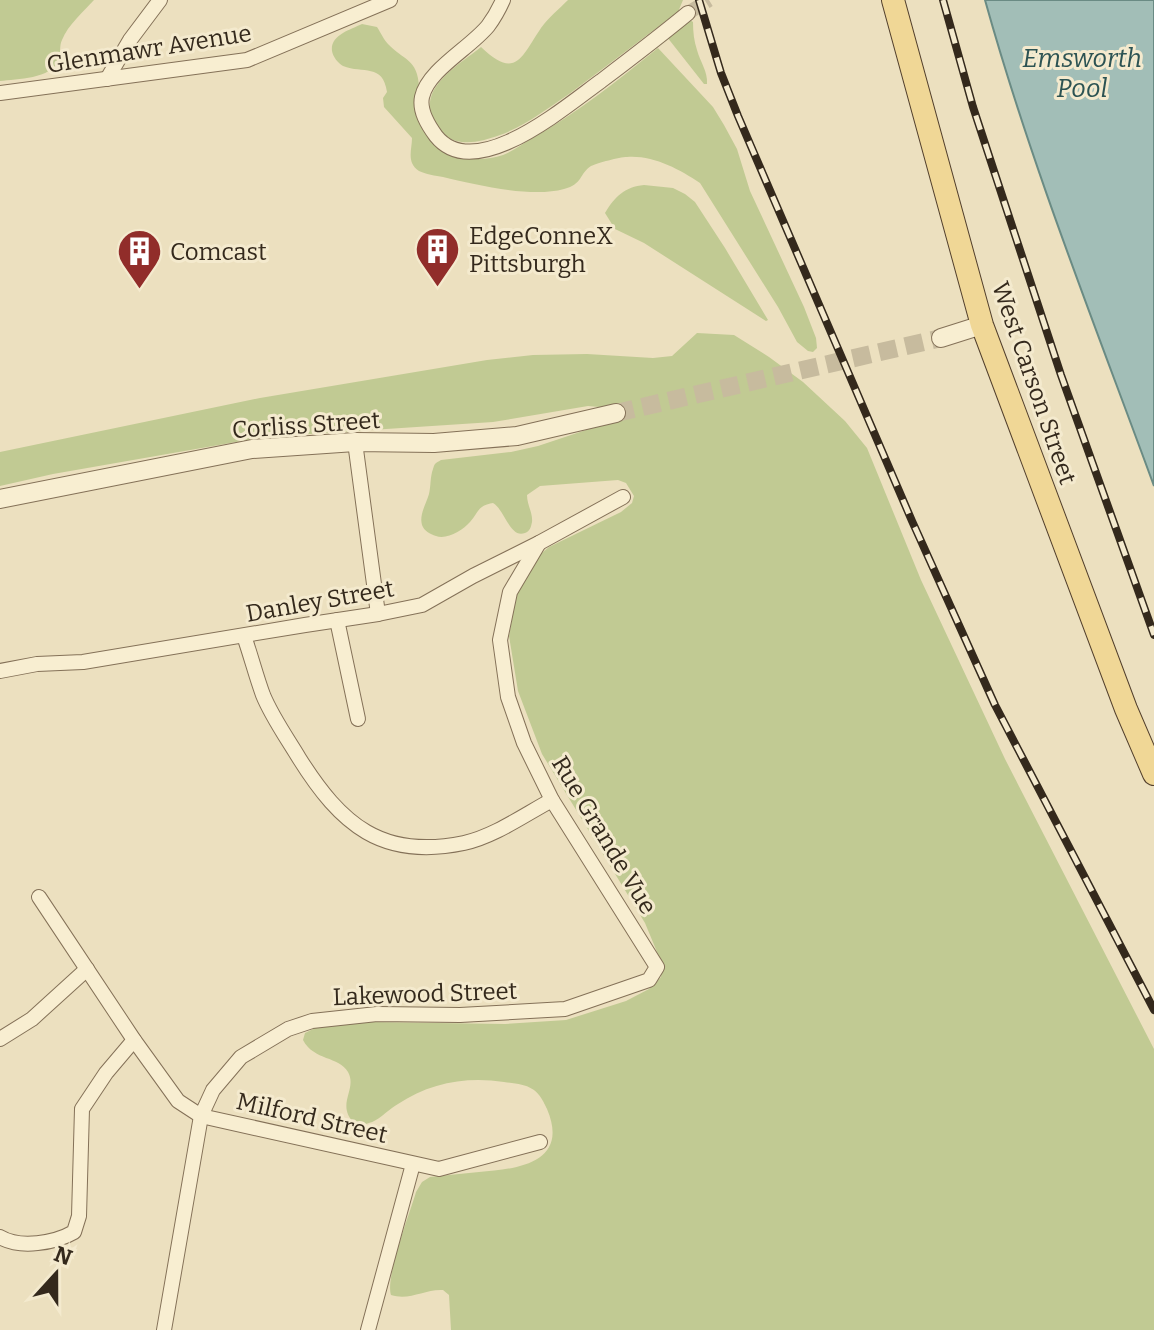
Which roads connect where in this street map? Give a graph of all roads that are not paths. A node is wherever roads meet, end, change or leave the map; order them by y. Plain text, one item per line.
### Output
1 (160, 0) edge
2 (390, 0) edge
3 (503, 0) edge
4 (893, 0) edge
5 (688, 13) tunnel mouth
6 (107, 79) junction
7 (0, 93) edge
8 (982, 325) junction
9 (941, 338) tunnel mouth
10 (616, 413) tunnel mouth
11 (355, 442) junction
12 (623, 497) dead end
13 (0, 499) edge
14 (539, 543) junction
15 (378, 614) junction
16 (337, 620) junction
17 (244, 636) junction
18 (0, 671) edge
19 (358, 719) dead end
20 (1154, 774) edge
21 (552, 800) junction
22 (39, 897) dead end
23 (657, 967) joint
24 (87, 969) junction
25 (0, 1039) edge
26 (134, 1040) junction
27 (201, 1116) junction
28 (540, 1142) dead end
29 (413, 1164) junction
30 (0, 1237) edge
31 (164, 1330) edge
32 (368, 1330) edge

1 - 6 street
2 - 6 street, Glenmawr Avenue
3 - 5 street
4 - 8 main road, West Carson Street
6 - 7 street, Glenmawr Avenue
8 - 9 street
8 - 20 main road, West Carson Street
10 - 11 street, Corliss Street
11 - 13 street, Corliss Street
11 - 15 street
12 - 14 street, Danley Street
14 - 15 street, Danley Street
14 - 21 street, Rue Grande Vue
15 - 16 street, Danley Street
16 - 17 street, Danley Street
16 - 19 street
17 - 18 street, Danley Street
17 - 21 street
21 - 23 street, Rue Grande Vue
22 - 24 street
23 - 27 street, Lakewood Street
24 - 25 street
24 - 26 street
26 - 27 street
26 - 30 street
27 - 29 street, Milford Street
27 - 31 street, Lakewood Street
28 - 29 street, Milford Street
29 - 32 street

